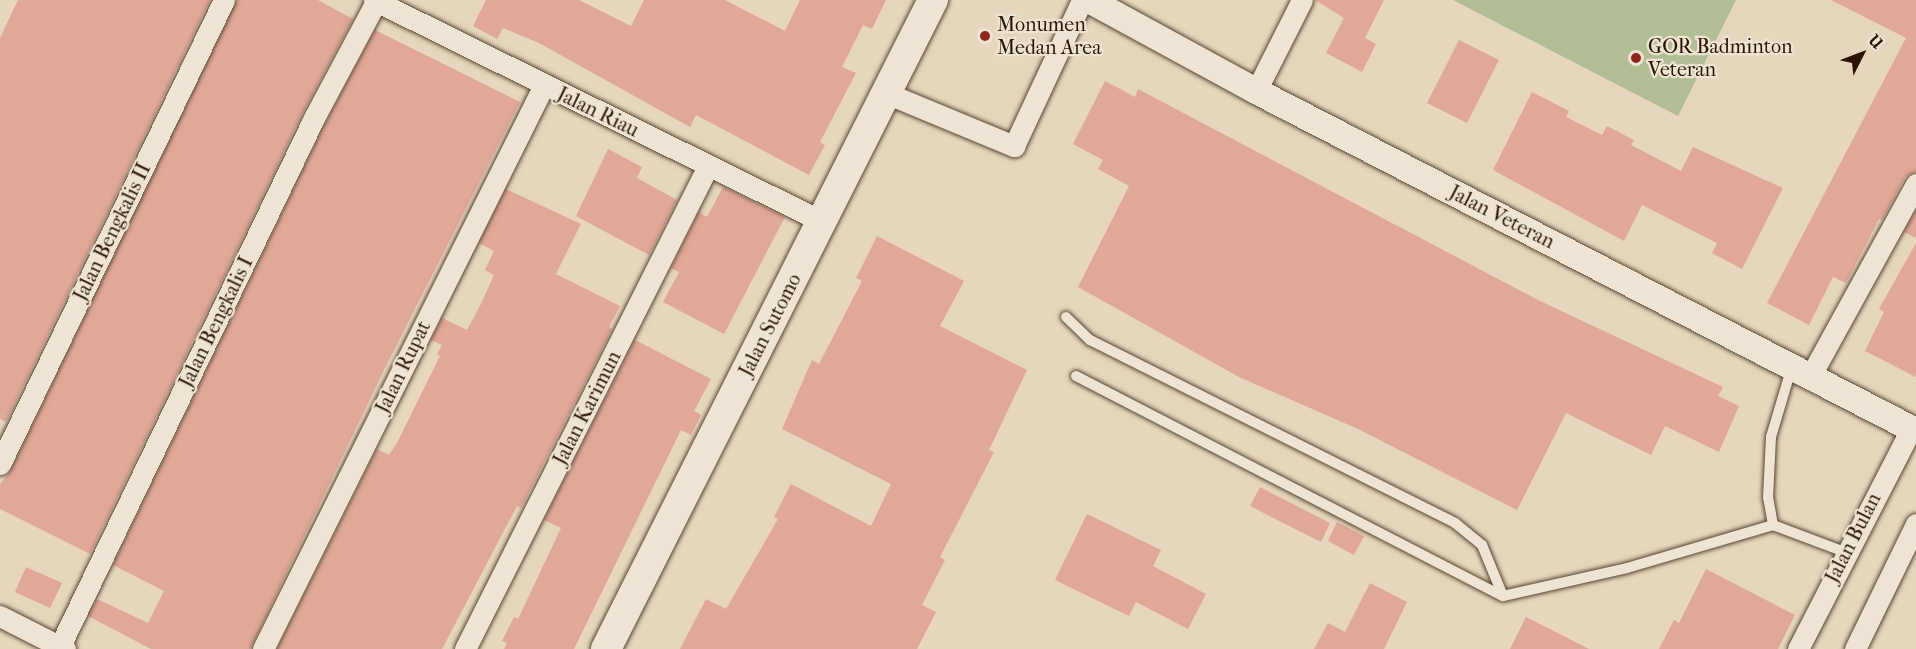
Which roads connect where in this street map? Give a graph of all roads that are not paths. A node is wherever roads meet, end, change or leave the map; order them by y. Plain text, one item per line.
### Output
1 (224, 0) edge
2 (376, 0) edge
3 (933, 0) edge
4 (1082, 0) edge
5 (1089, 0) edge
6 (1302, 0) edge
7 (544, 85) junction
8 (1256, 91) junction
9 (886, 93) junction
10 (708, 166) junction
11 (1916, 184) edge
12 (822, 222) junction
13 (1066, 317) dead end
14 (1801, 370) junction
15 (1076, 376) dead end
16 (1914, 430) edge
17 (0, 464) edge
18 (1916, 524) edge
19 (1773, 525) junction
20 (1845, 552) junction
21 (1503, 596) junction
22 (0, 616) edge
23 (62, 648) edge
24 (263, 649) edge
25 (465, 649) edge
26 (606, 649) edge
27 (1798, 649) edge
28 (1855, 649) edge

1 - 17 street, Jalan Bengkalis II
2 - 7 street, Jalan Riau
2 - 23 street, Jalan Bengkalis I
3 - 9 main road, Jalan Sutomo
4 - 9 street
5 - 8 street, Jalan Veteran
6 - 8 street
7 - 10 street, Jalan Riau
7 - 24 street, Jalan Rupat
8 - 14 street, Jalan Veteran
9 - 12 main road, Jalan Sutomo
10 - 12 street, Jalan Riau
10 - 25 street, Jalan Karimun
11 - 14 street
12 - 26 main road, Jalan Sutomo
13 - 21 lane
14 - 16 street, Jalan Veteran
14 - 19 lane
15 - 21 lane
16 - 20 street, Jalan Bulan
18 - 28 street
19 - 20 lane
19 - 21 lane
20 - 27 street, Jalan Bulan
22 - 23 street

